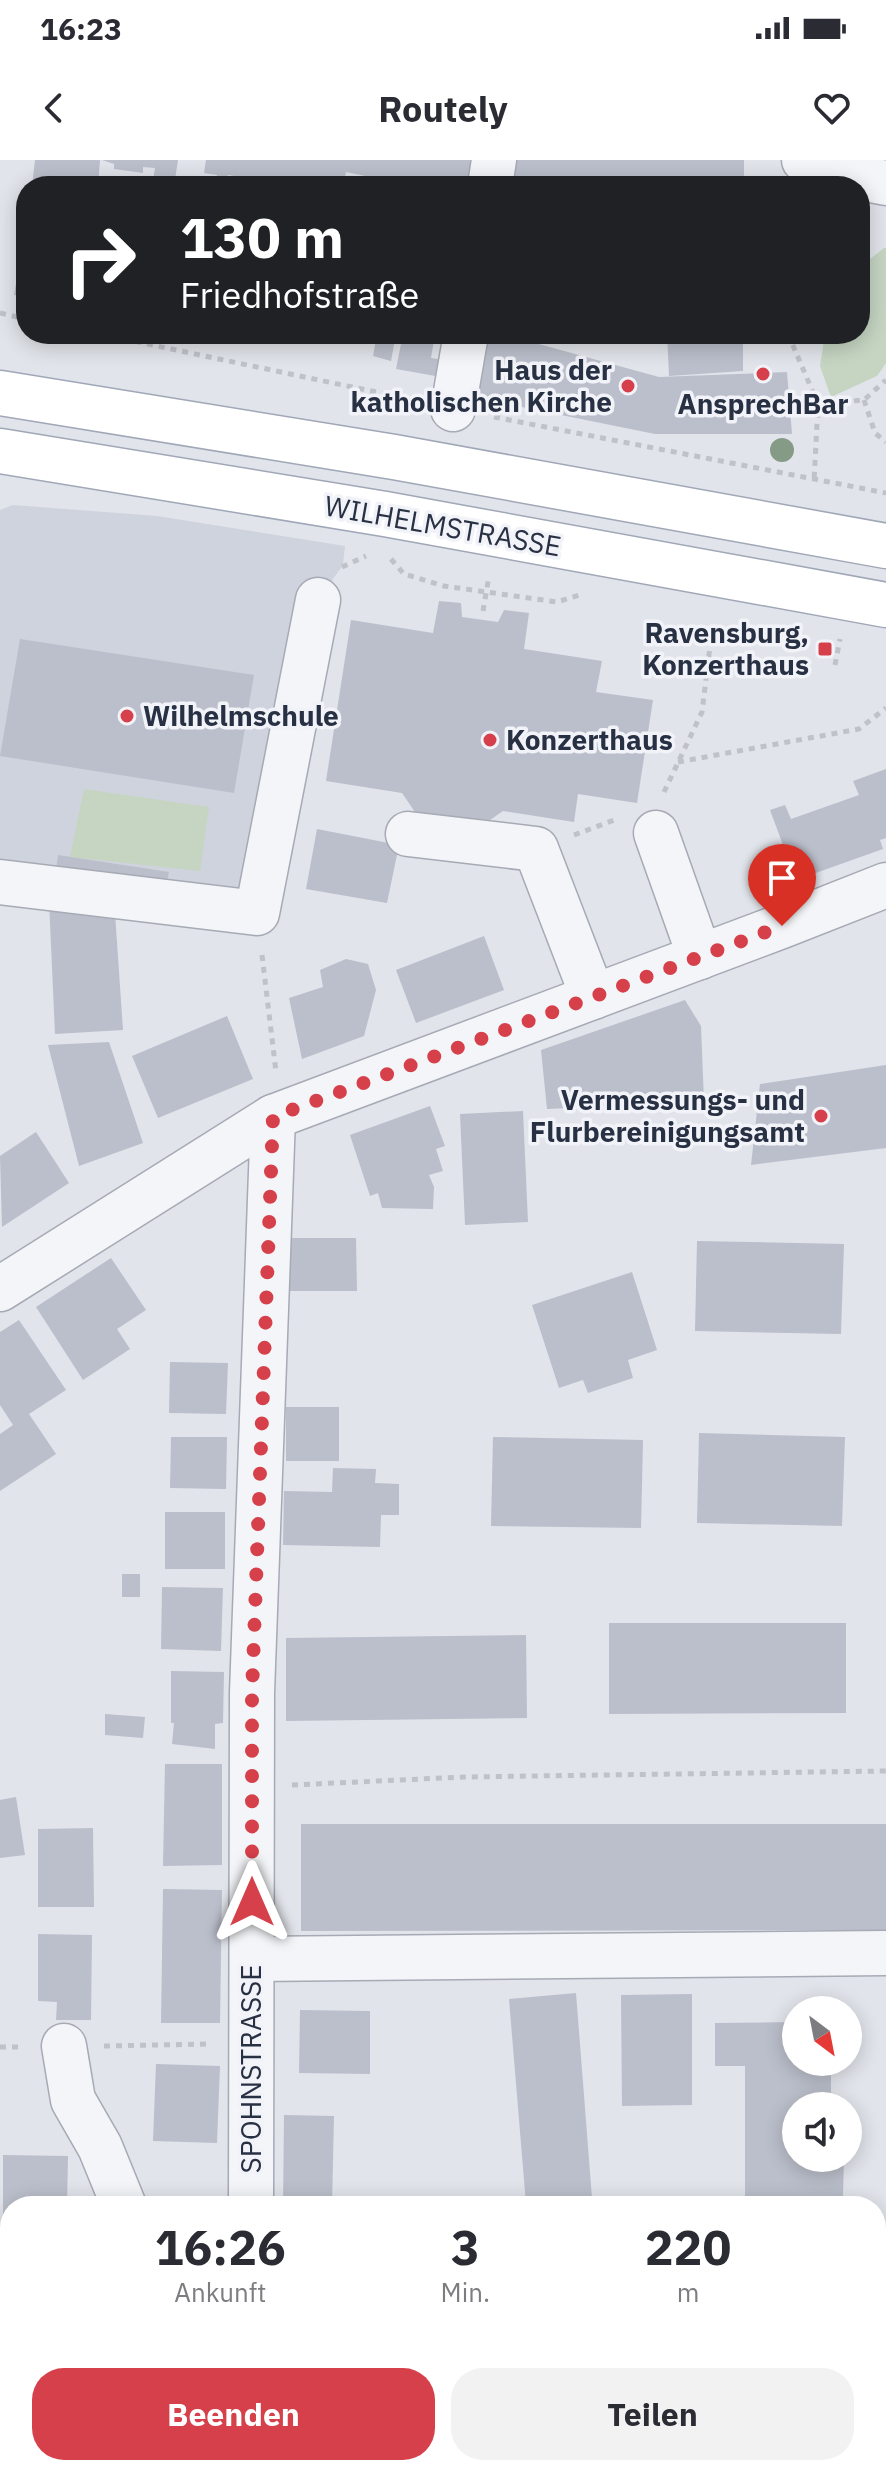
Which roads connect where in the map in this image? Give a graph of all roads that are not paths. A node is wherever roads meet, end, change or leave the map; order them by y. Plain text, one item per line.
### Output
1 (804, 160) edge
2 (850, 176) edge
3 (464, 344) edge
4 (0, 393) edge
5 (453, 409) dead end
6 (0, 451) edge
7 (886, 546) edge
8 (318, 600) dead end
9 (886, 605) edge
10 (640, 824) road end
11 (408, 834) dead end
12 (0, 882) edge
13 (886, 885) edge
14 (700, 957) junction
15 (593, 997) junction
16 (273, 1117) junction
17 (0, 1289) edge
18 (886, 1953) edge
19 (252, 1959) junction
20 (64, 2046) road end
21 (120, 2196) edge
22 (251, 2196) edge

1 - 2 street
3 - 5 street
4 - 7 main road, WILHELMSTRASSE
6 - 9 main road, WILHELMSTRASSE
8 - 12 street
10 - 14 street
11 - 15 street
13 - 14 street
14 - 15 street
15 - 16 street
16 - 17 street
16 - 19 street, SPOHNSTRASSE
18 - 19 street
19 - 22 street, SPOHNSTRASSE
20 - 21 street

